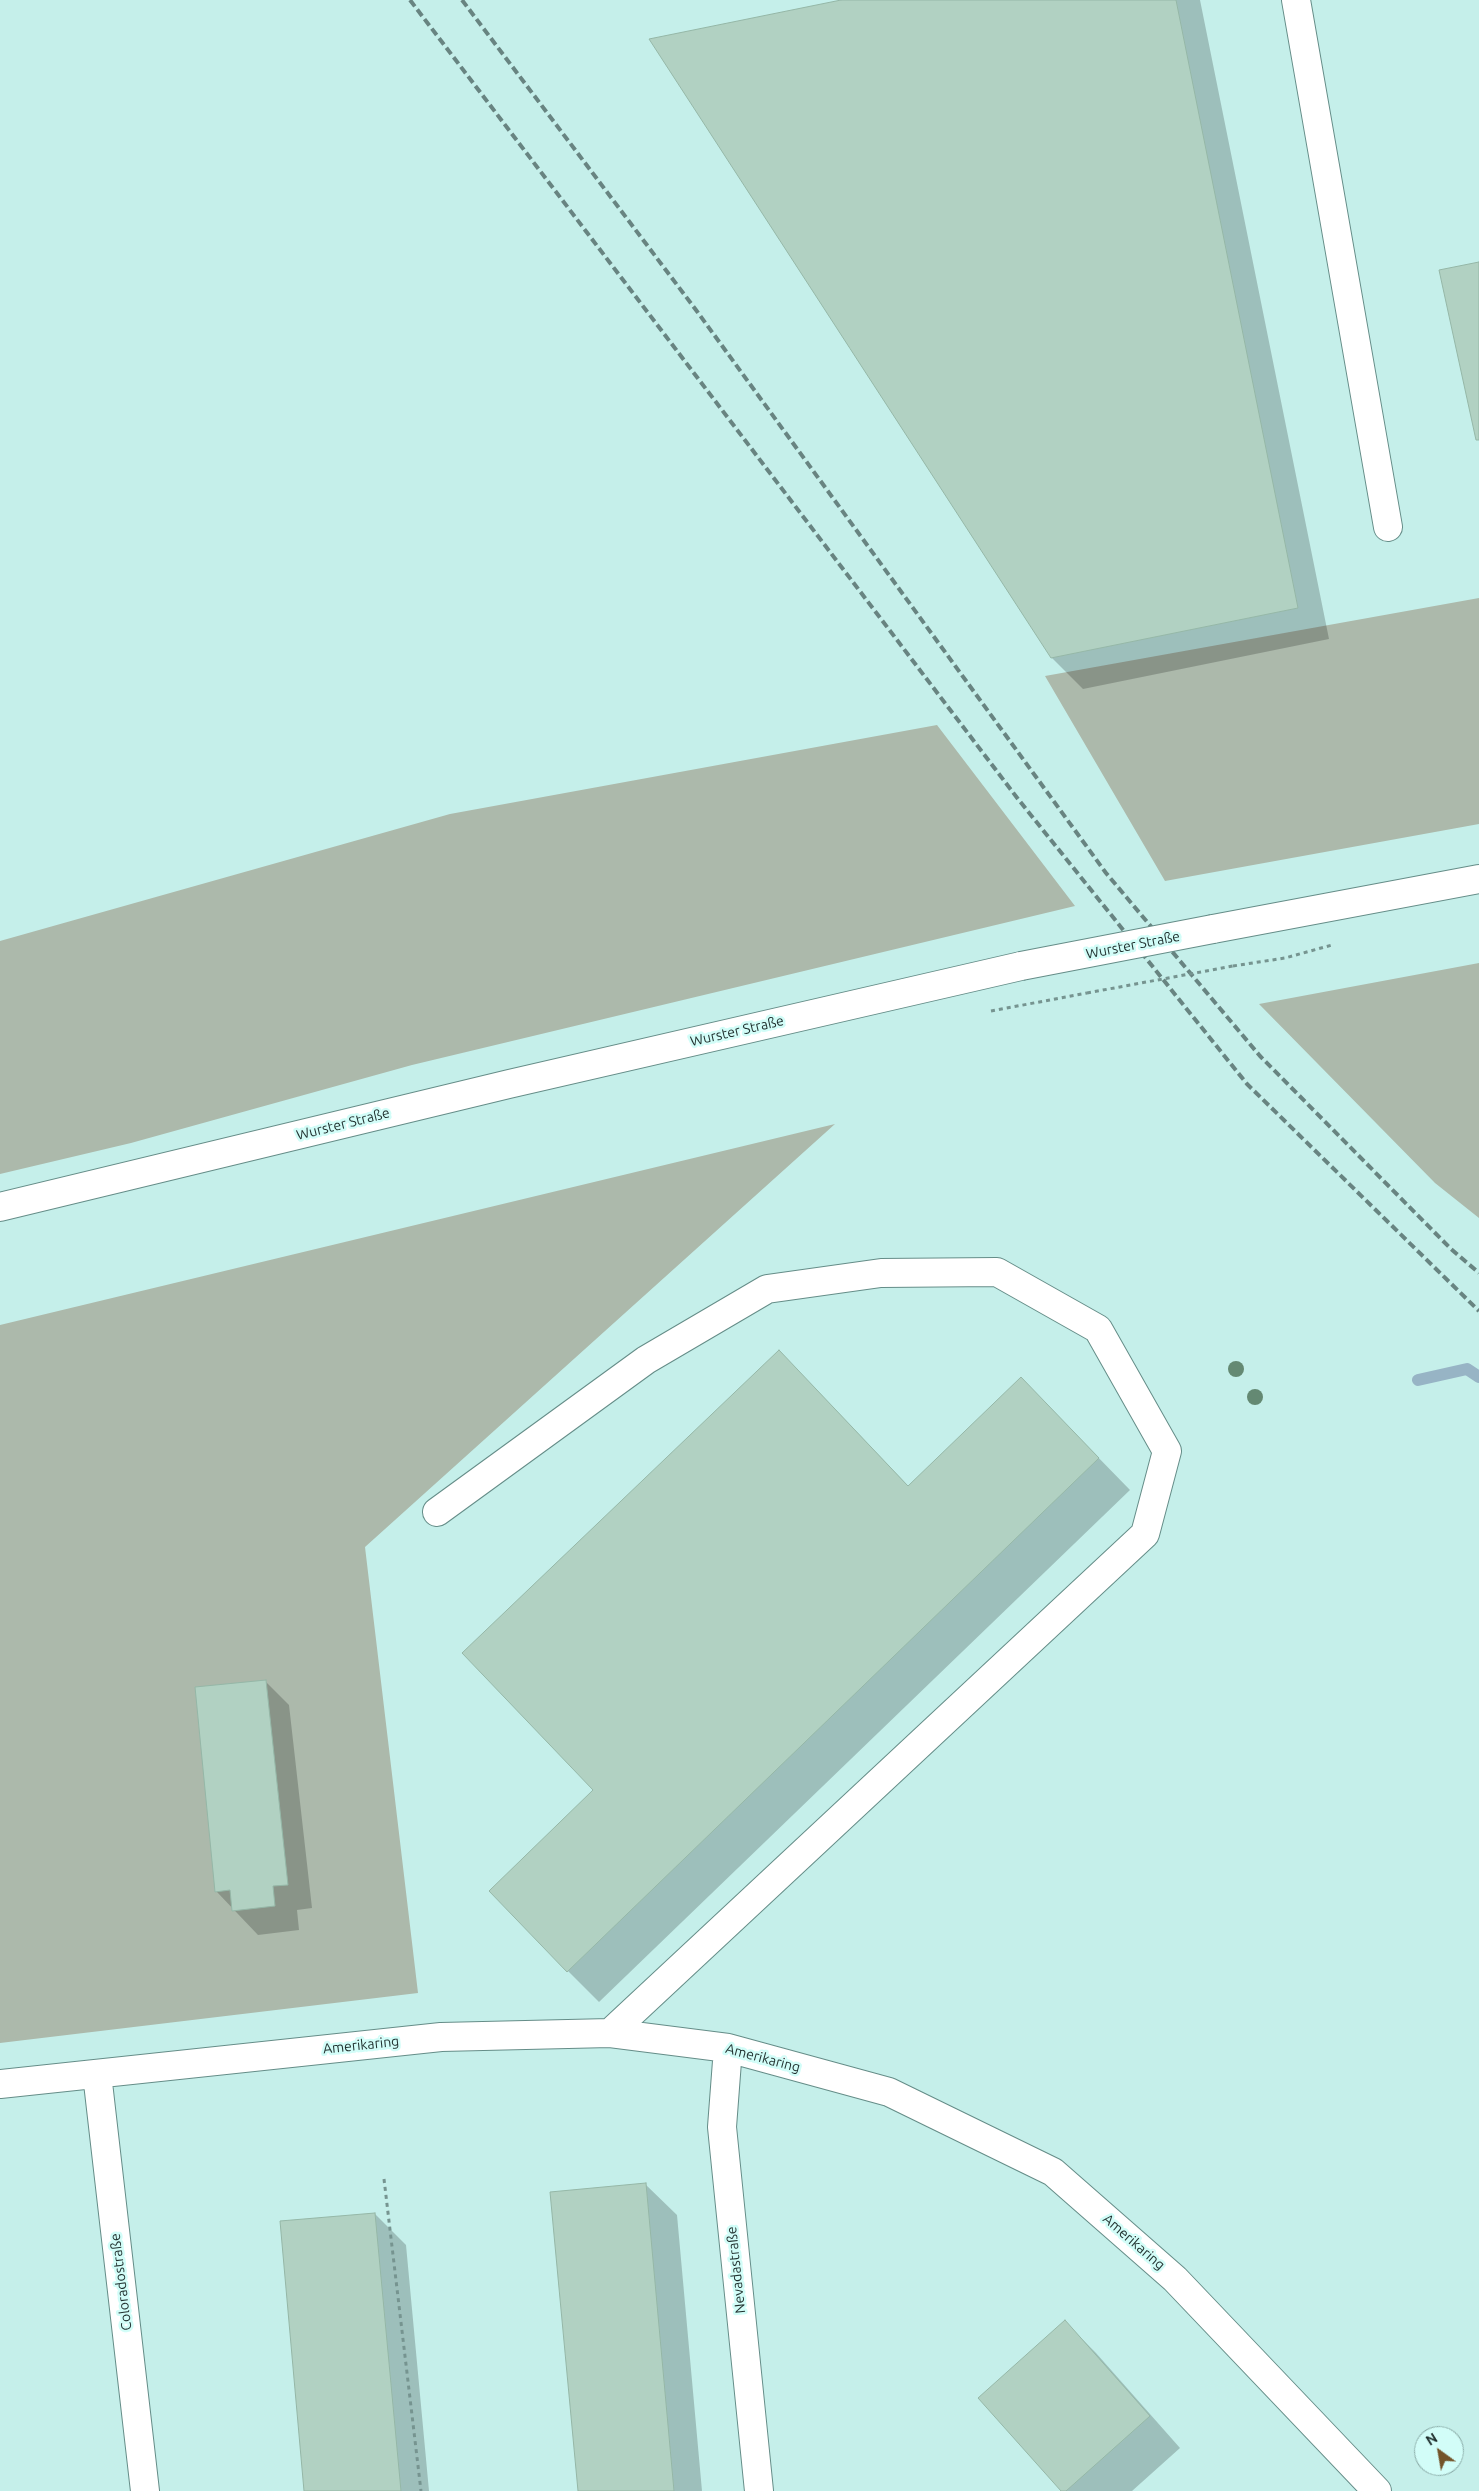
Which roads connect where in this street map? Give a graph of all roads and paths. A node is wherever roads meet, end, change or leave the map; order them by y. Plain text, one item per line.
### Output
1 (1296, 0) edge
2 (1388, 527) dead end
3 (1479, 879) edge
4 (1233, 966) dead end
5 (1087, 993) dead end
6 (0, 1207) edge
7 (437, 1512) dead end
8 (610, 2033) junction
9 (728, 2048) junction
10 (98, 2074) junction
11 (0, 2084) edge
12 (384, 2179) dead end
13 (145, 2491) edge
14 (421, 2491) edge
15 (759, 2491) edge
16 (1377, 2491) edge

1 - 2 street
3 - 6 street, Wurster Straße, bridge
4 - 5 path, bridge
7 - 8 street
8 - 9 street, Amerikaring
8 - 10 street, Amerikaring
9 - 15 street, Nevadastraße
9 - 16 street, Amerikaring
10 - 11 street, Amerikaring
10 - 13 street, Coloradostraße
12 - 14 path

